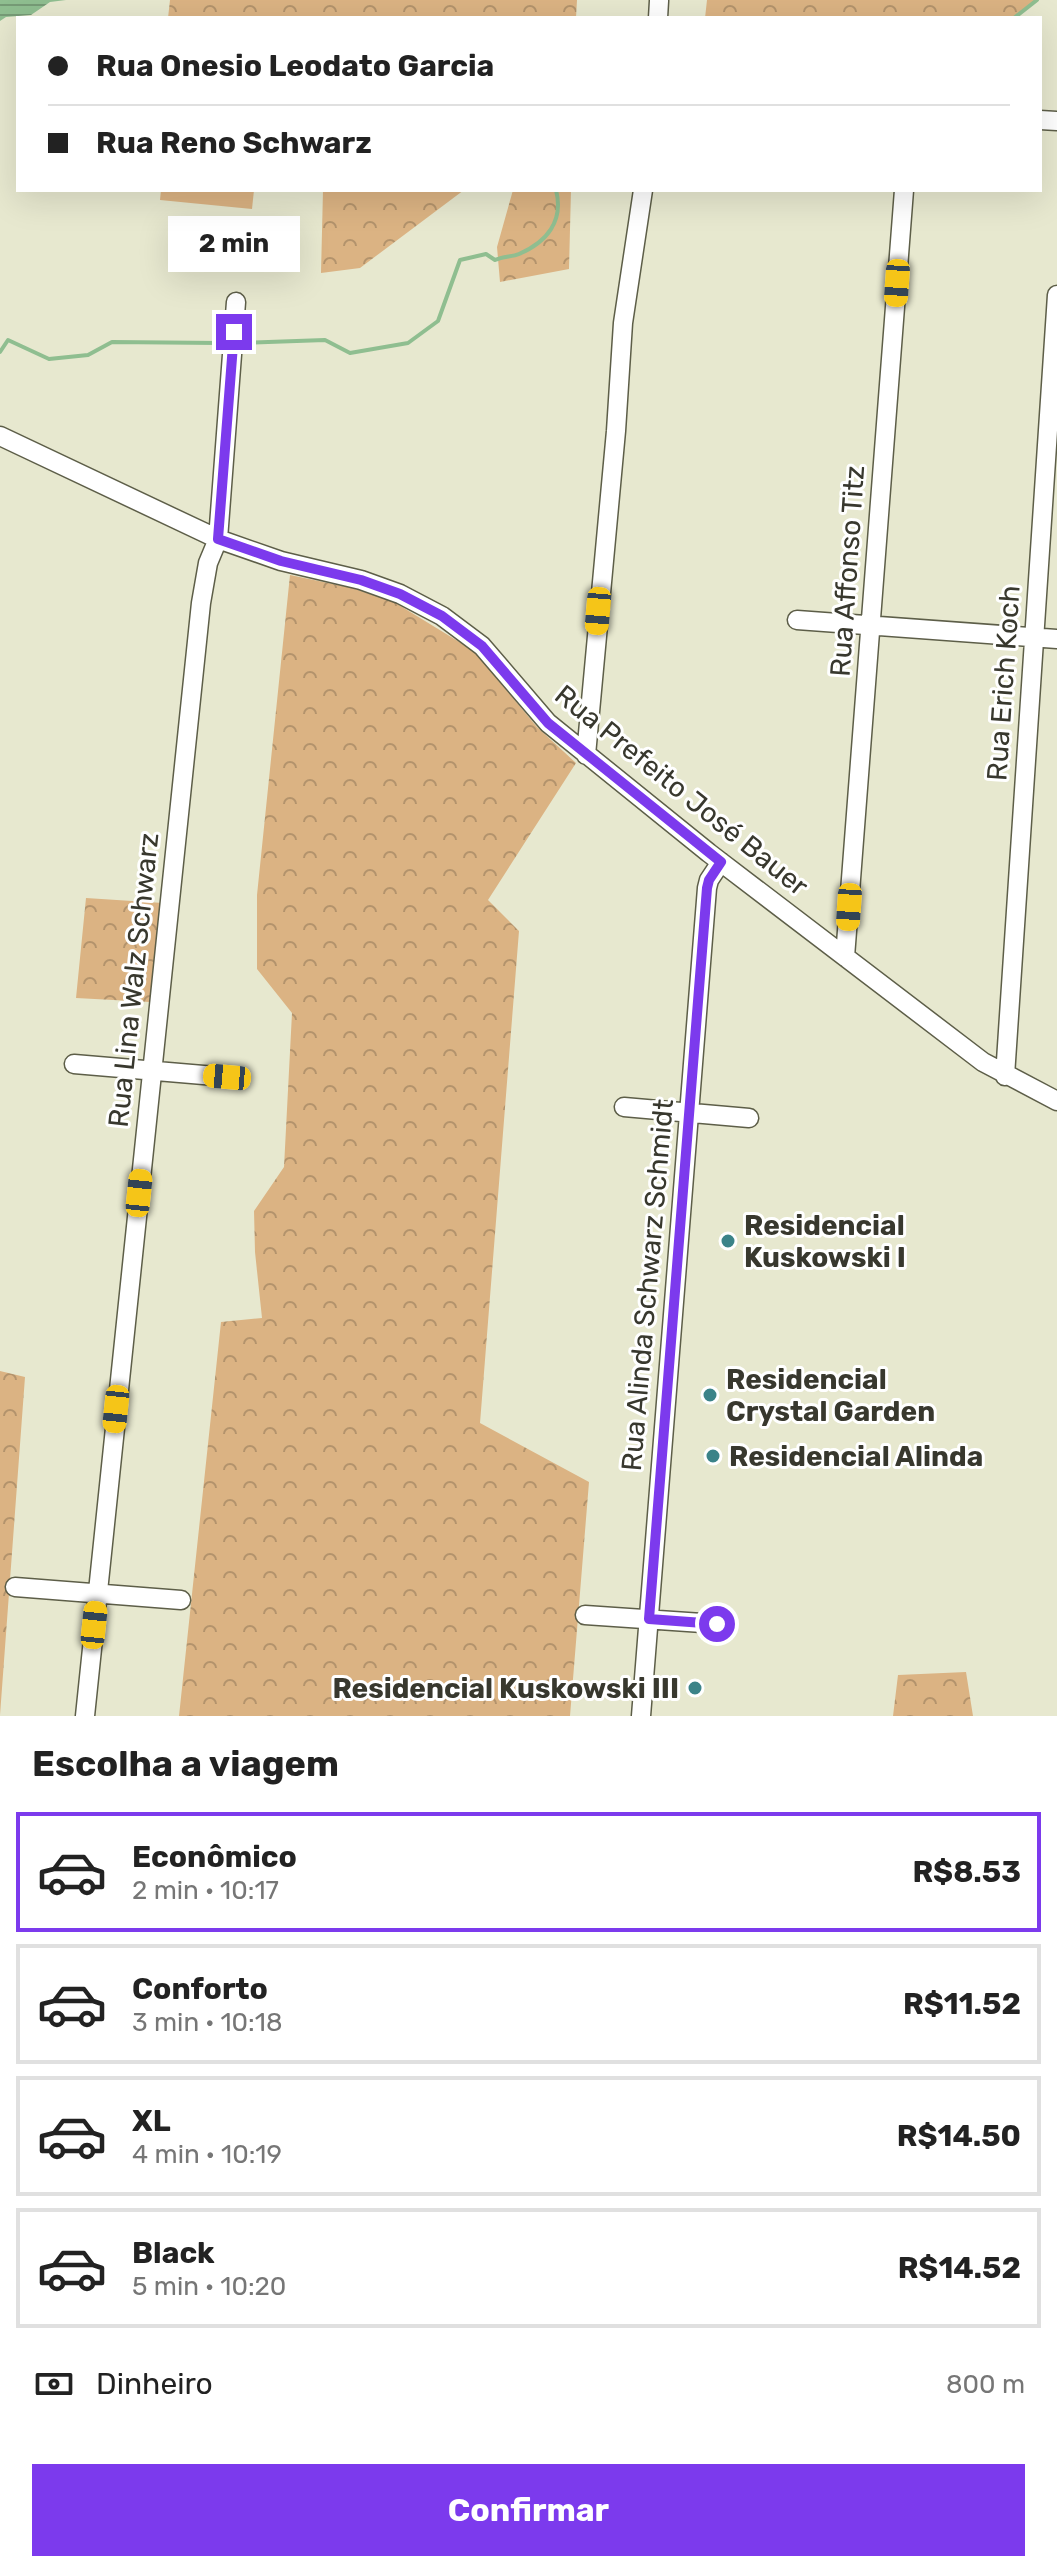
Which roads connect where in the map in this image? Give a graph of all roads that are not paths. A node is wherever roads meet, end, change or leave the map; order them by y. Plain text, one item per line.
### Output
1 (643, 192) edge
2 (904, 192) edge
3 (1057, 295) edge
4 (236, 302) dead end
5 (0, 436) edge
6 (218, 539) junction
7 (797, 620) dead end
8 (870, 626) junction
9 (1034, 637) junction
10 (1057, 639) edge
11 (586, 755) junction
12 (721, 862) junction
13 (845, 957) junction
14 (74, 1064) dead end
15 (151, 1070) junction
16 (1005, 1076) junction
17 (227, 1077) dead end
18 (1057, 1101) edge
19 (624, 1107) dead end
20 (689, 1113) junction
21 (749, 1118) dead end
22 (15, 1587) dead end
23 (97, 1594) junction
24 (181, 1600) dead end
25 (585, 1615) dead end
26 (649, 1619) junction
27 (717, 1624) dead end
28 (85, 1716) edge
29 (641, 1716) edge

1 - 11 street
2 - 8 street, Rua Affonso Titz
3 - 9 street, Rua Erich Koch
4 - 6 street, Rua Lina Walz Schwarz
5 - 6 street, Rua Prefeito José Bauer
6 - 11 street, Rua Prefeito José Bauer
6 - 15 street, Rua Lina Walz Schwarz
7 - 8 street
8 - 9 street
8 - 13 street, Rua Affonso Titz
9 - 10 street
9 - 16 street, Rua Erich Koch
11 - 12 street, Rua Prefeito José Bauer
12 - 13 street, Rua Prefeito José Bauer
12 - 20 street, Rua Alinda Schwarz Schmidt
13 - 16 street, Rua Prefeito José Bauer
14 - 15 street
15 - 17 street
15 - 23 street, Rua Lina Walz Schwarz
16 - 18 street, Rua Prefeito José Bauer
19 - 20 street
20 - 21 street
20 - 26 street, Rua Alinda Schwarz Schmidt
22 - 23 street
23 - 24 street
23 - 28 street, Rua Lina Walz Schwarz
25 - 26 street
26 - 27 street
26 - 29 street, Rua Alinda Schwarz Schmidt

